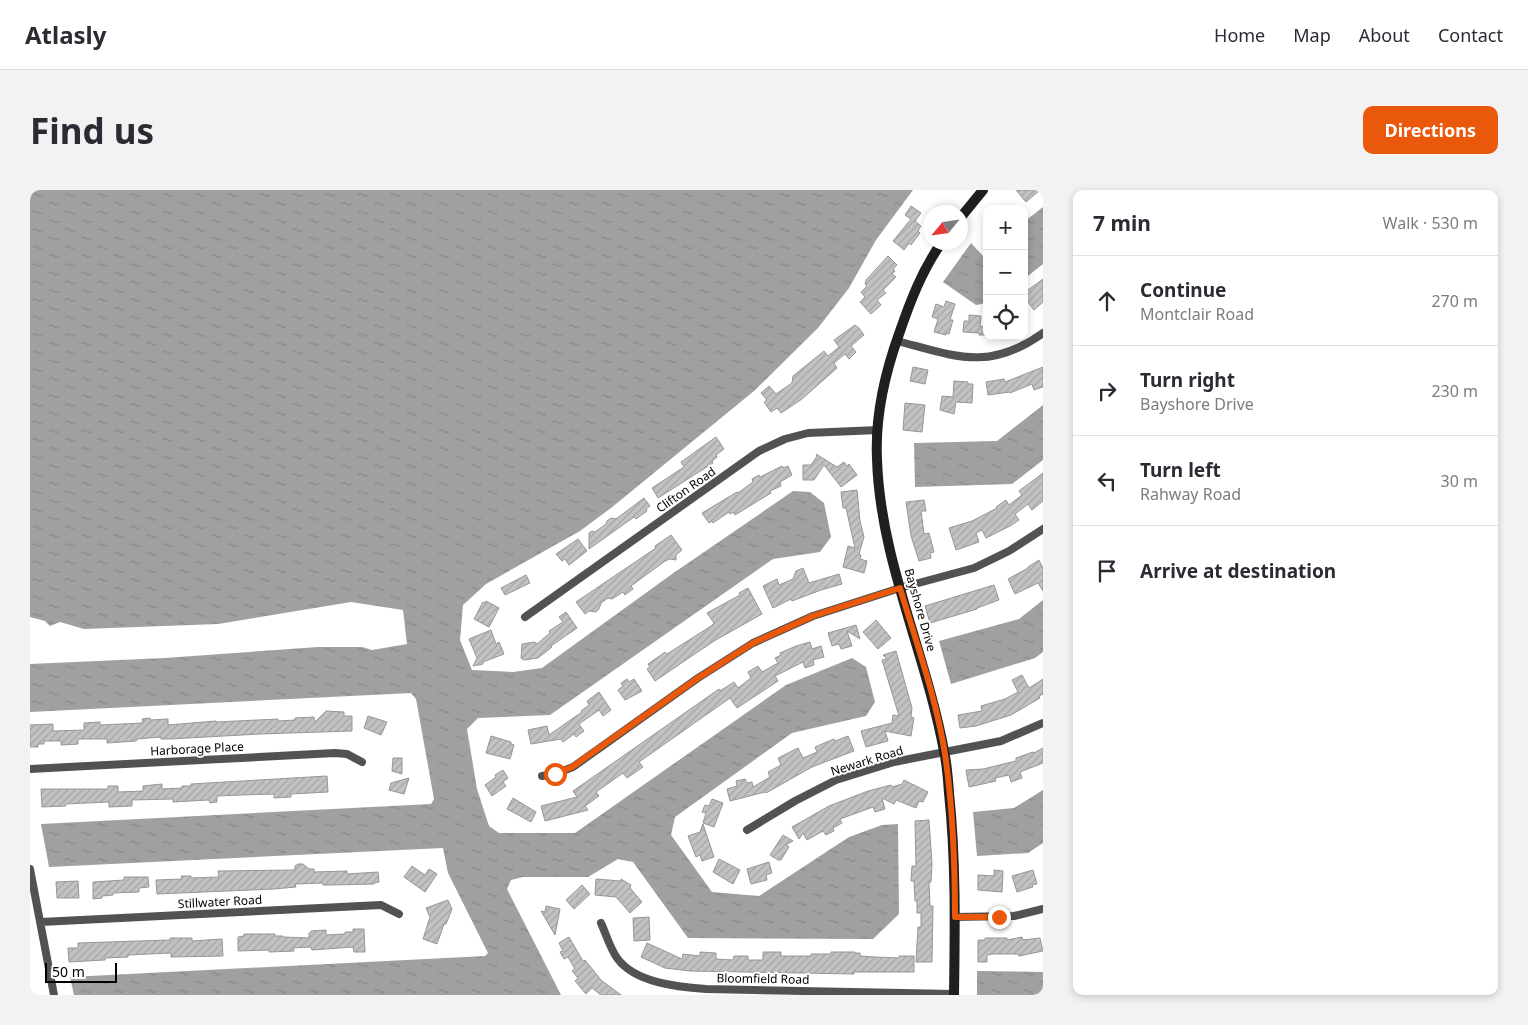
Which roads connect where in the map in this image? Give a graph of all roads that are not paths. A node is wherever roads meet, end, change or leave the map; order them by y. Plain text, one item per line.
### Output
1 (983, 190) edge
2 (968, 208) edge
3 (937, 250) edge
4 (1043, 333) edge
5 (896, 341) junction
6 (878, 430) junction
7 (1043, 529) edge
8 (900, 588) junction
9 (526, 617) dead end
10 (1043, 723) edge
11 (944, 752) junction
12 (362, 762) dead end
13 (30, 769) edge
14 (542, 776) dead end
15 (747, 830) dead end
16 (30, 869) edge
17 (1043, 909) edge
18 (399, 914) dead end
19 (955, 917) junction
20 (41, 922) junction
21 (601, 923) dead end
22 (954, 994) edge
23 (54, 995) edge

1 - 2 street
3 - 5 street, Bayshore Drive
4 - 5 street
5 - 6 street, Bayshore Drive
6 - 8 street, Bayshore Drive
6 - 9 street, Clifton Road
7 - 8 street
8 - 11 street, Bayshore Drive
8 - 14 street
10 - 11 street, Newark Road
11 - 15 street, Newark Road
11 - 19 street, Bayshore Drive
12 - 13 street, Harborage Place
16 - 20 street
17 - 19 street
18 - 20 street, Stillwater Road
19 - 22 street, Bayshore Drive
20 - 23 street
21 - 22 street, Bloomfield Road

